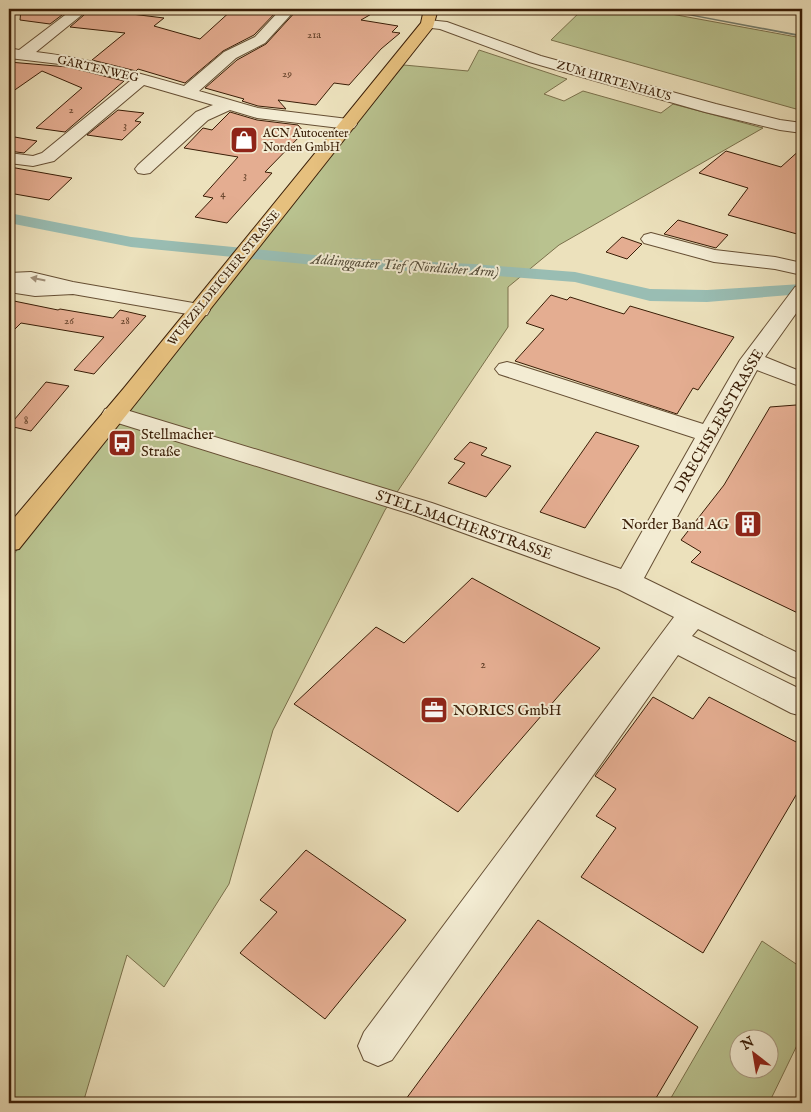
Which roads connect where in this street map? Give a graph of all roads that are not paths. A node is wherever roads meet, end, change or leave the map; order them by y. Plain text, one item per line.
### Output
1 (82, 9) edge
2 (289, 9) edge
3 (430, 16) edge
4 (15, 54) edge
5 (142, 79) junction
6 (186, 93) junction
7 (229, 105) junction
8 (348, 124) junction
9 (802, 128) edge
10 (9, 158) edge
11 (144, 169) dead end
12 (651, 239) dead end
13 (802, 269) edge
14 (9, 279) edge
15 (9, 286) edge
16 (73, 288) junction
17 (800, 294) edge
18 (199, 310) junction
19 (751, 360) junction
20 (507, 370) dead end
21 (802, 380) edge
22 (114, 414) junction
23 (710, 435) junction
24 (9, 542) edge
25 (628, 582) junction
26 (684, 627) junction
27 (802, 668) edge
28 (802, 704) edge
29 (378, 1046) dead end

1 - 4 street
2 - 6 street
3 - 8 main road, WURZELDEICHER STRASSE
3 - 9 street, ZUM HIRTENHAUS
4 - 5 street, GARTENWEG
5 - 6 street, GARTENWEG
5 - 10 street
6 - 7 street, GARTENWEG
7 - 8 street, GARTENWEG
7 - 11 street
8 - 18 main road, WURZELDEICHER STRASSE
12 - 13 street
16 -> 14 street
15 - 16 street
16 - 18 street
17 - 19 street, DRECHSLERSTRASSE
18 - 22 main road, WURZELDEICHER STRASSE
19 - 21 street
19 - 23 street, DRECHSLERSTRASSE
20 - 23 street
22 - 24 main road, WURZELDEICHER STRASSE
22 - 25 street, STELLMACHERSTRASSE
23 - 25 street, DRECHSLERSTRASSE
25 - 26 street, STELLMACHERSTRASSE
26 - 27 street, STELLMACHERSTRASSE
26 - 28 street
26 - 29 street

